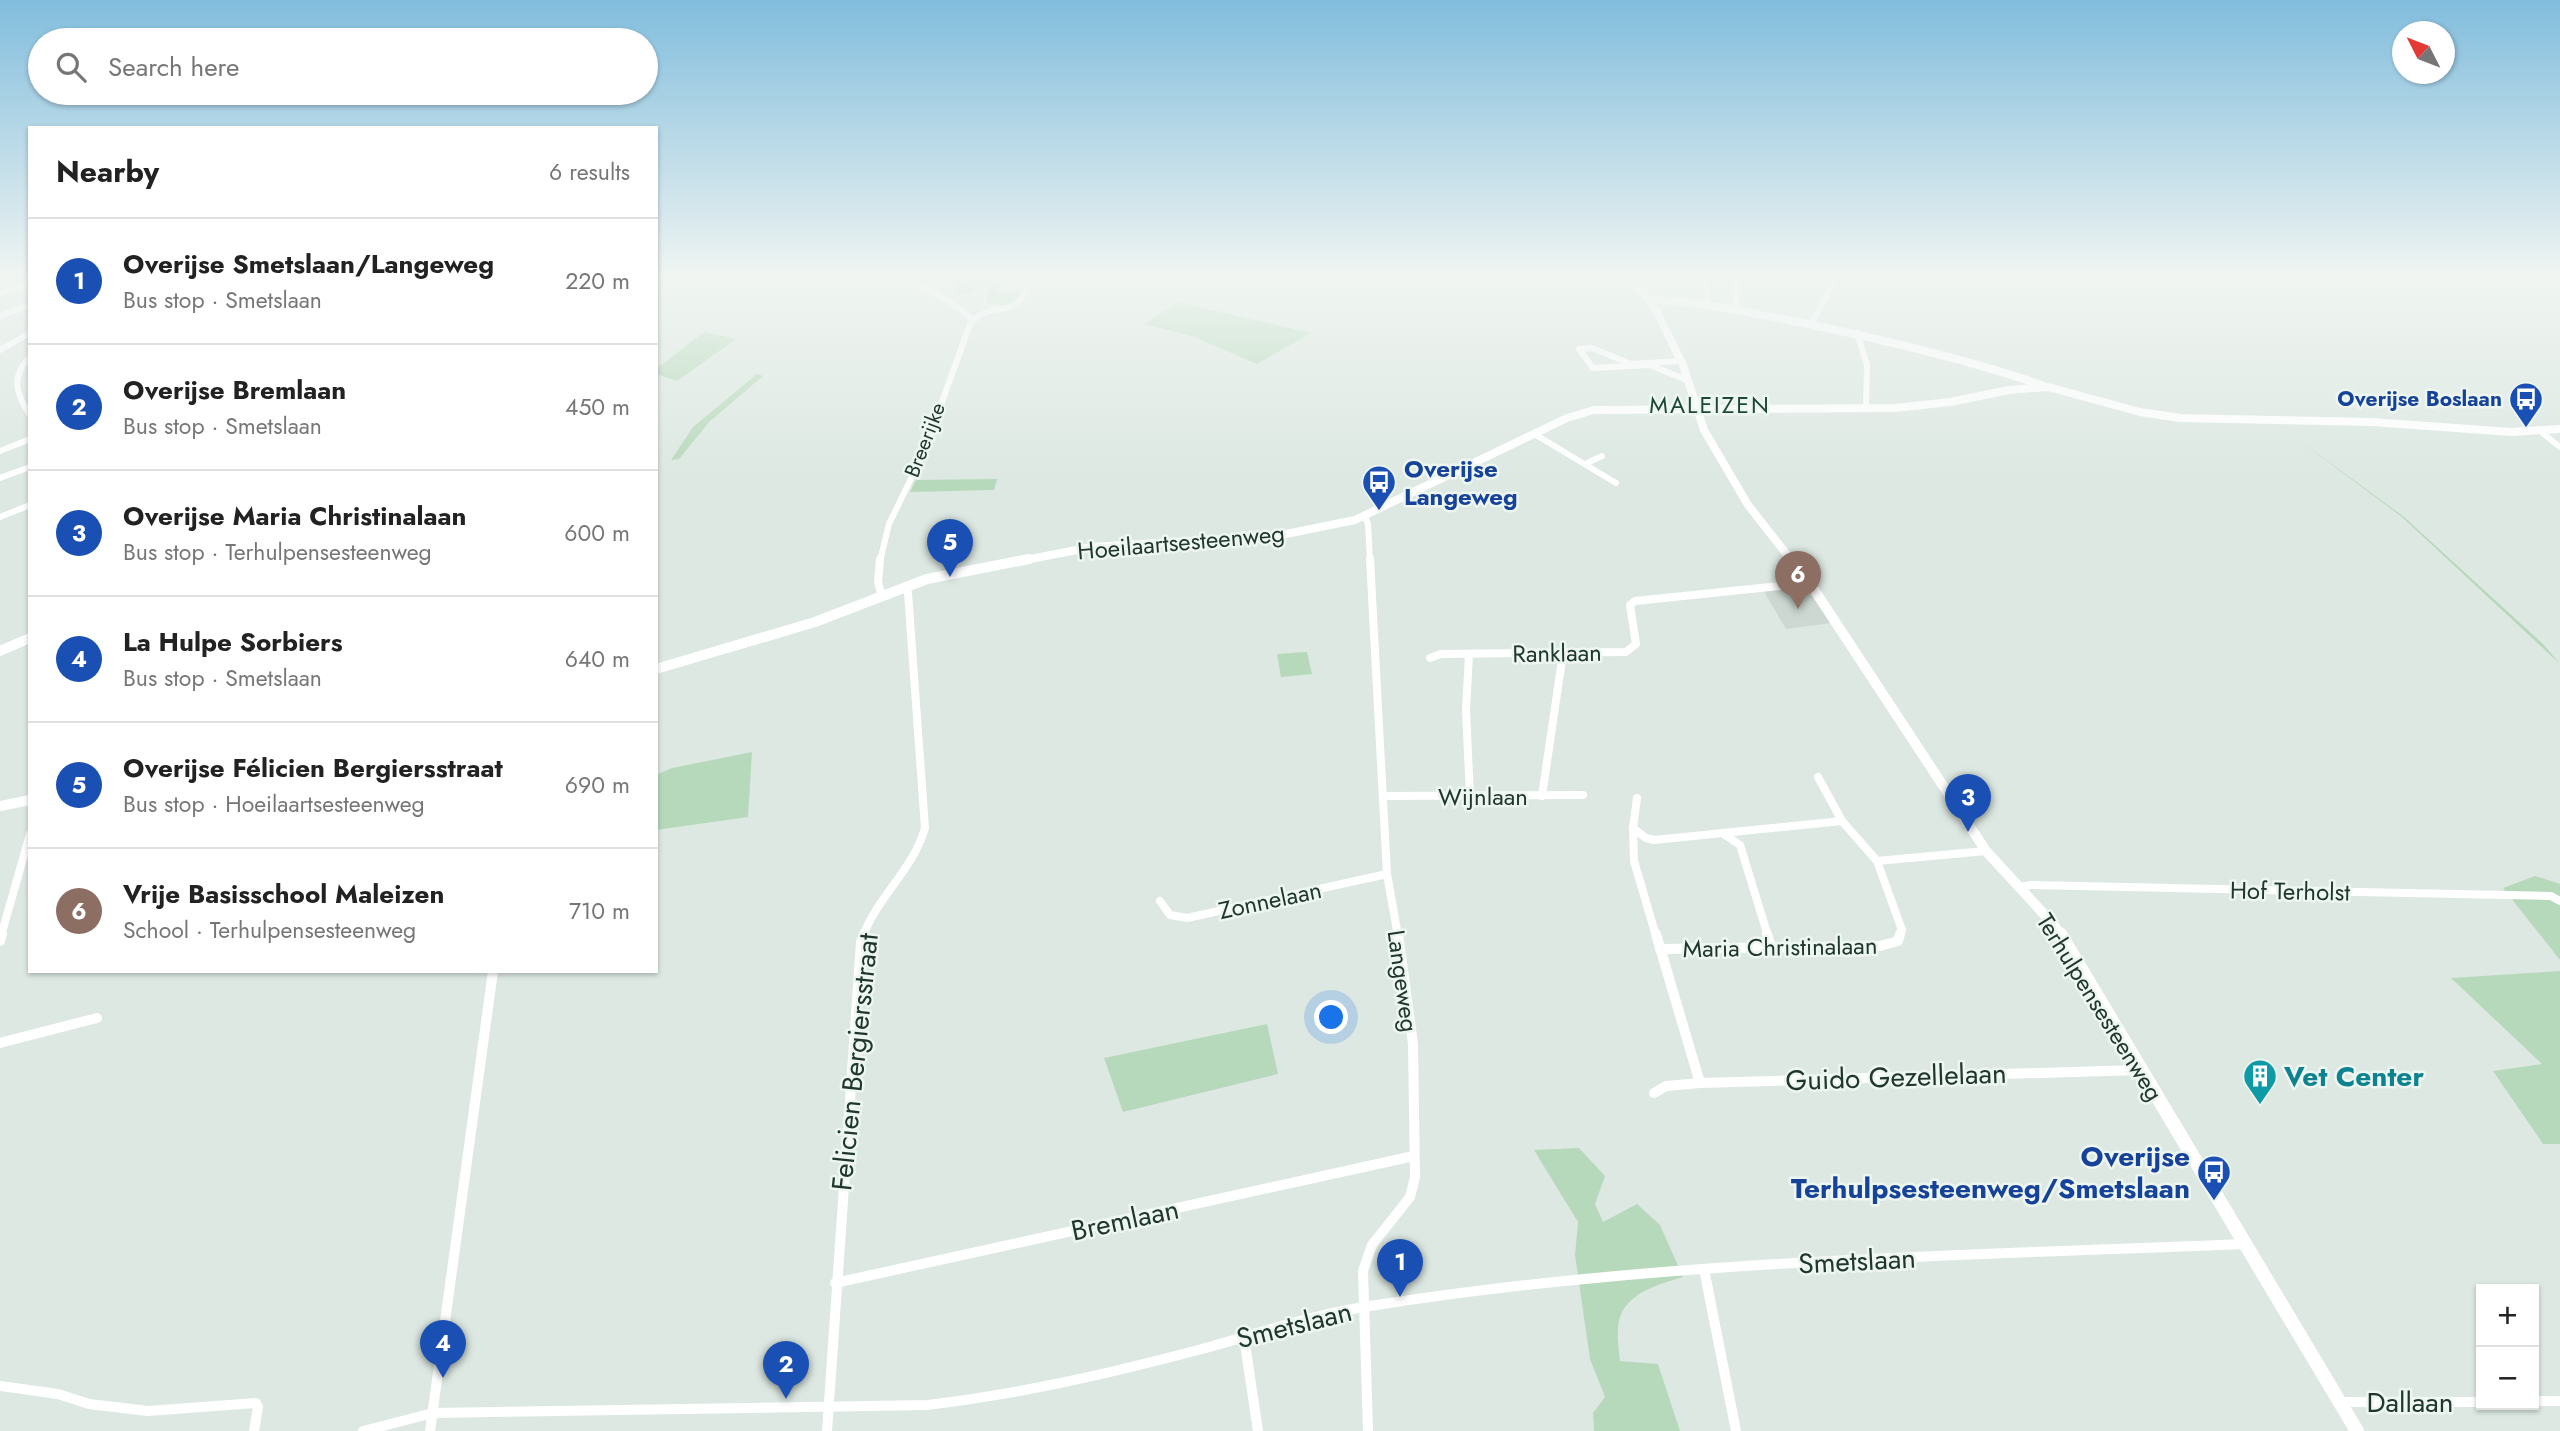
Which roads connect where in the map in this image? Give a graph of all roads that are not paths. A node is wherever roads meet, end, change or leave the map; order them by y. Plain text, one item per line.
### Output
1 (963, 343) edge
2 (1672, 343) edge
3 (1860, 343) edge
4 (1900, 343) edge
5 (28, 359) edge
6 (1681, 361) junction
7 (1689, 381) junction
8 (2048, 387) junction
9 (1866, 408) junction
10 (1698, 409) junction
11 (28, 412) edge
12 (2560, 429) edge
13 (2540, 431) junction
14 (1536, 435) junction
15 (28, 440) edge
16 (2560, 447) edge
17 (0, 451) edge
18 (1602, 456) dead end
19 (1585, 464) junction
20 (28, 468) edge
21 (0, 478) edge
22 (1616, 483) dead end
23 (28, 506) edge
24 (0, 517) edge
25 (1365, 517) junction
26 (1810, 583) junction
27 (905, 586) junction
28 (882, 597) junction
29 (28, 639) edge
30 (0, 651) edge
31 (1563, 653) junction
32 (1469, 654) junction
33 (1430, 659) dead end
34 (658, 668) edge
35 (1818, 777) dead end
36 (1583, 795) dead end
37 (1383, 796) junction
38 (1542, 796) junction
39 (1470, 797) junction
40 (1637, 798) dead end
41 (28, 800) edge
42 (0, 806) edge
43 (1842, 821) junction
44 (1633, 828) junction
45 (1748, 831) junction
46 (1722, 834) junction
47 (1654, 840) junction
48 (28, 841) edge
49 (1740, 845) junction
50 (1986, 851) junction
51 (1633, 852) junction
52 (1874, 856) junction
53 (1387, 874) junction
54 (2020, 887) junction
55 (1160, 901) dead end
56 (2560, 901) edge
57 (0, 941) edge
58 (1771, 947) junction
59 (1660, 949) junction
60 (493, 973) edge
61 (97, 1018) dead end
62 (0, 1043) edge
63 (2139, 1070) junction
64 (1700, 1083) junction
65 (1654, 1093) dead end
66 (1414, 1156) junction
67 (2245, 1244) junction
68 (1704, 1269) junction
69 (835, 1283) junction
70 (1363, 1308) junction
71 (1244, 1337) junction
72 (0, 1386) edge
73 (2539, 1401) edge
74 (2560, 1401) edge
75 (2339, 1402) junction
76 (2476, 1402) edge
77 (828, 1406) junction
78 (433, 1413) junction
79 (254, 1431) edge
80 (363, 1431) edge
81 (430, 1431) edge
82 (827, 1431) edge
83 (1258, 1431) edge
84 (1368, 1431) edge
85 (1736, 1431) edge
86 (2357, 1431) edge

1 - 28 street, Breerijke
2 - 6 street, Terhulpensesteenweg
3 - 9 street
4 - 8 street
5 - 11 street
6 - 7 street, Terhulpensesteenweg
6 - 7 street
7 - 10 street, Terhulpensesteenweg
8 - 9 street, Hoeilaartsesteenweg
8 - 13 street
9 - 10 street, Hoeilaartsesteenweg
10 - 14 street, Hoeilaartsesteenweg
10 - 26 street, Terhulpensesteenweg
12 - 13 street
13 - 16 street
14 - 19 street
14 - 25 street, Hoeilaartsesteenweg
15 - 17 street
18 - 19 street
19 - 22 street
20 - 21 street
23 - 24 street
25 - 27 street, Hoeilaartsesteenweg
25 - 37 street, Langeweg
26 - 31 street, Ranklaan
26 - 50 street, Terhulpensesteenweg
27 - 28 street, Hoeilaartsesteenweg
27 - 69 street, Felicien Bergiersstraat
28 - 34 street, Hoeilaartsesteenweg
29 - 30 street
31 - 32 street, Ranklaan
31 - 38 street
32 - 33 street, Ranklaan
32 - 39 street
35 - 43 street
36 - 38 street, Wijnlaan
37 - 39 street, Wijnlaan
37 - 53 street, Langeweg
38 - 39 street, Wijnlaan
40 - 44 street
41 - 42 street
43 - 45 street
43 - 52 street
44 - 47 street
44 - 51 street
45 - 46 street
45 - 49 street
46 - 47 street
46 - 49 street
47 - 51 street
48 - 57 street
49 - 58 street
50 - 52 street
50 - 54 street, Terhulpensesteenweg
51 - 59 street
52 - 58 street, Maria Christinalaan
53 - 55 street, Zonnelaan
53 - 66 street, Langeweg
54 - 56 street, Hof Terholst
54 - 63 street, Terhulpensesteenweg
58 - 59 street, Maria Christinalaan
59 - 64 street
60 - 78 street
61 - 62 street
63 - 64 street, Guido Gezellelaan
63 - 67 street, Terhulpensesteenweg
64 - 65 street, Guido Gezellelaan
66 - 69 street, Bremlaan
66 - 70 street, Langeweg
67 - 68 street, Smetslaan
67 - 75 street, Terhulpensesteenweg
68 - 70 street, Smetslaan
68 - 85 street
69 - 77 street, Felicien Bergiersstraat
70 - 71 street, Smetslaan
70 - 84 street, Langeweg
71 - 77 street, Smetslaan
71 - 83 street
72 - 79 street
73 - 74 street
75 - 76 street, Dallaan
75 - 86 street, Terhulpensesteenweg
77 - 78 street, Smetslaan
77 - 82 street, Felicien Bergiersstraat
78 - 80 street, Smetslaan
78 - 81 street

